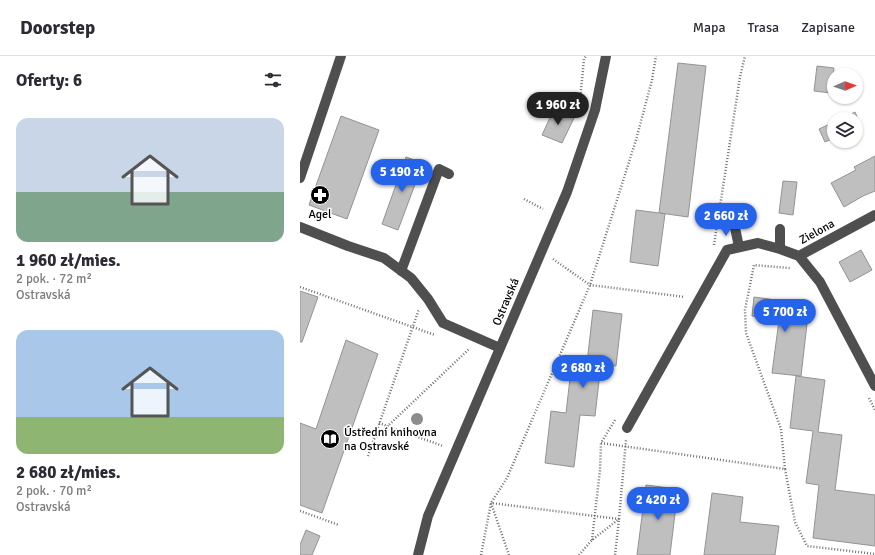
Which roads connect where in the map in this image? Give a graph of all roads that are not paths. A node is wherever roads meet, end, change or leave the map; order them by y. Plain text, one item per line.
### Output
1 (341, 56) edge
2 (606, 56) edge
3 (449, 174) dead end
4 (300, 178) edge
5 (875, 215) edge
6 (734, 223) dead end
7 (300, 227) edge
8 (780, 229) dead end
9 (739, 247) junction
10 (780, 249) junction
11 (799, 256) junction
12 (401, 271) junction
13 (500, 348) junction
14 (875, 386) edge
15 (627, 428) road end
16 (418, 555) edge

1 - 4 street
2 - 13 street, Ostravská
3 - 12 street
5 - 11 street, Zielona
6 - 9 street
7 - 12 street
8 - 10 street
9 - 10 street
9 - 15 street
10 - 11 street
11 - 14 street, Zielona
12 - 13 street
13 - 16 street, Ostravská

